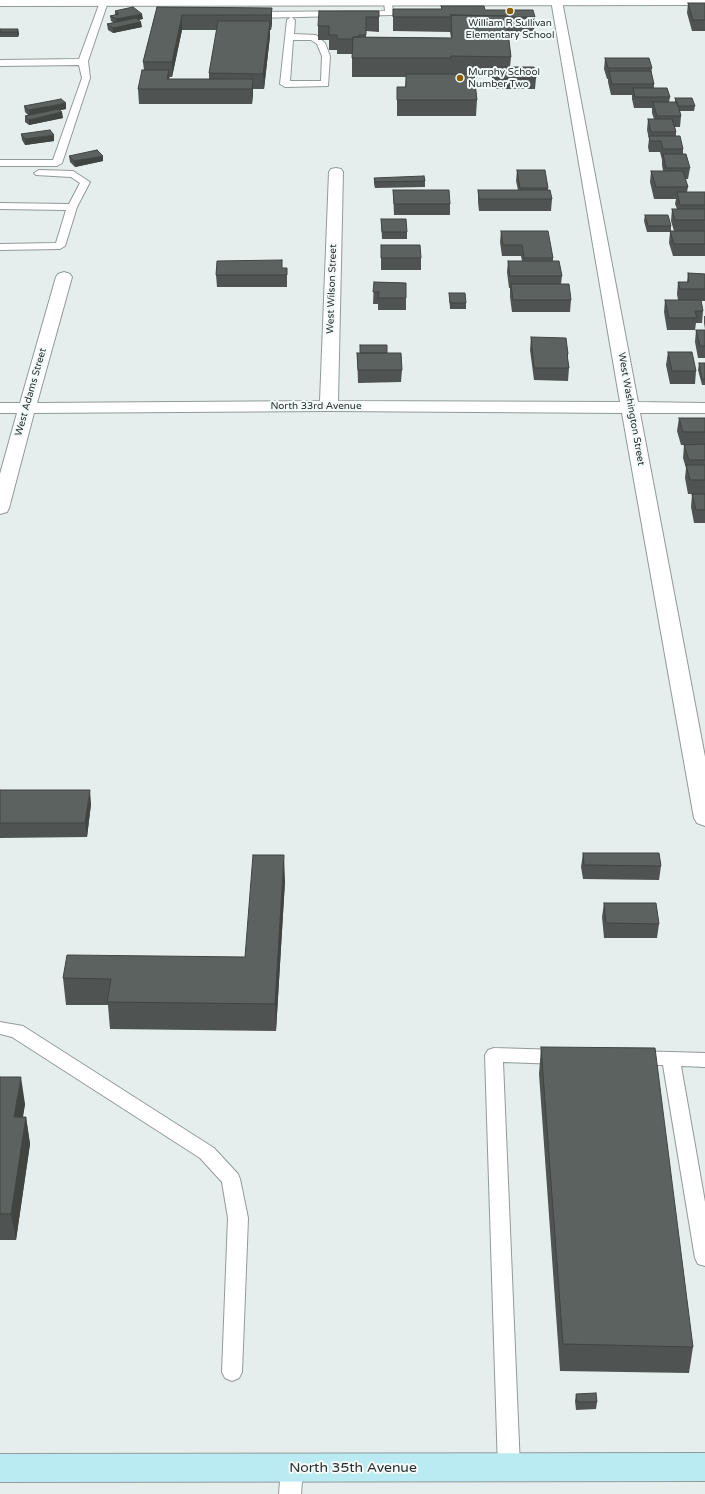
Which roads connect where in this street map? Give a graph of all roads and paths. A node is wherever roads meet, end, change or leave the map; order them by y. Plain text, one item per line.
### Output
1 (598, 0) edge
2 (556, 1) edge
3 (705, 1) edge
4 (0, 2) edge
5 (104, 2) junction
6 (388, 8) junction
7 (239, 15) edge
8 (278, 15) junction
9 (291, 20) junction
10 (289, 37) junction
11 (84, 62) junction
12 (0, 63) edge
13 (0, 163) edge
14 (0, 172) edge
15 (336, 172) dead end
16 (0, 206) edge
17 (72, 207) junction
18 (0, 247) edge
19 (64, 277) dead end
20 (328, 406) junction
21 (0, 408) edge
22 (26, 408) junction
23 (631, 408) junction
24 (705, 408) edge
25 (0, 508) edge
26 (705, 818) edge
27 (0, 1028) edge
28 (578, 1057) edge
29 (617, 1058) edge
30 (671, 1059) junction
31 (705, 1060) edge
32 (705, 1258) edge
33 (232, 1372) dead end
34 (705, 1467) edge
35 (0, 1468) edge
36 (509, 1468) junction
37 (291, 1481) edge

1 - 2 street
1 - 3 street
2 - 6 street
2 - 23 street, West Washington Street
4 - 5 street
5 - 6 street
5 - 11 lane
6 - 8 lane
6 - 9 lane
7 - 8 lane
8 - 9 lane
9 - 10 lane
10 - 10 lane
11 - 12 lane
11 - 13 lane
14 - 17 lane
15 - 20 street, West Wilson Street
16 - 17 lane
17 - 18 lane
19 - 22 street, West Adams Street
20 - 22 street, North 33rd Avenue
20 - 23 street, North 33rd Avenue
21 - 22 street, North 33rd Avenue
22 - 25 street, West Adams Street
23 - 24 street, North 33rd Avenue
23 - 26 street, West Washington Street
27 - 33 lane
28 - 36 lane
29 - 30 lane
30 - 31 lane
30 - 32 lane
34 - 36 main road, North 35th Avenue
35 - 37 main road, North 35th Avenue
36 - 37 main road, North 35th Avenue

